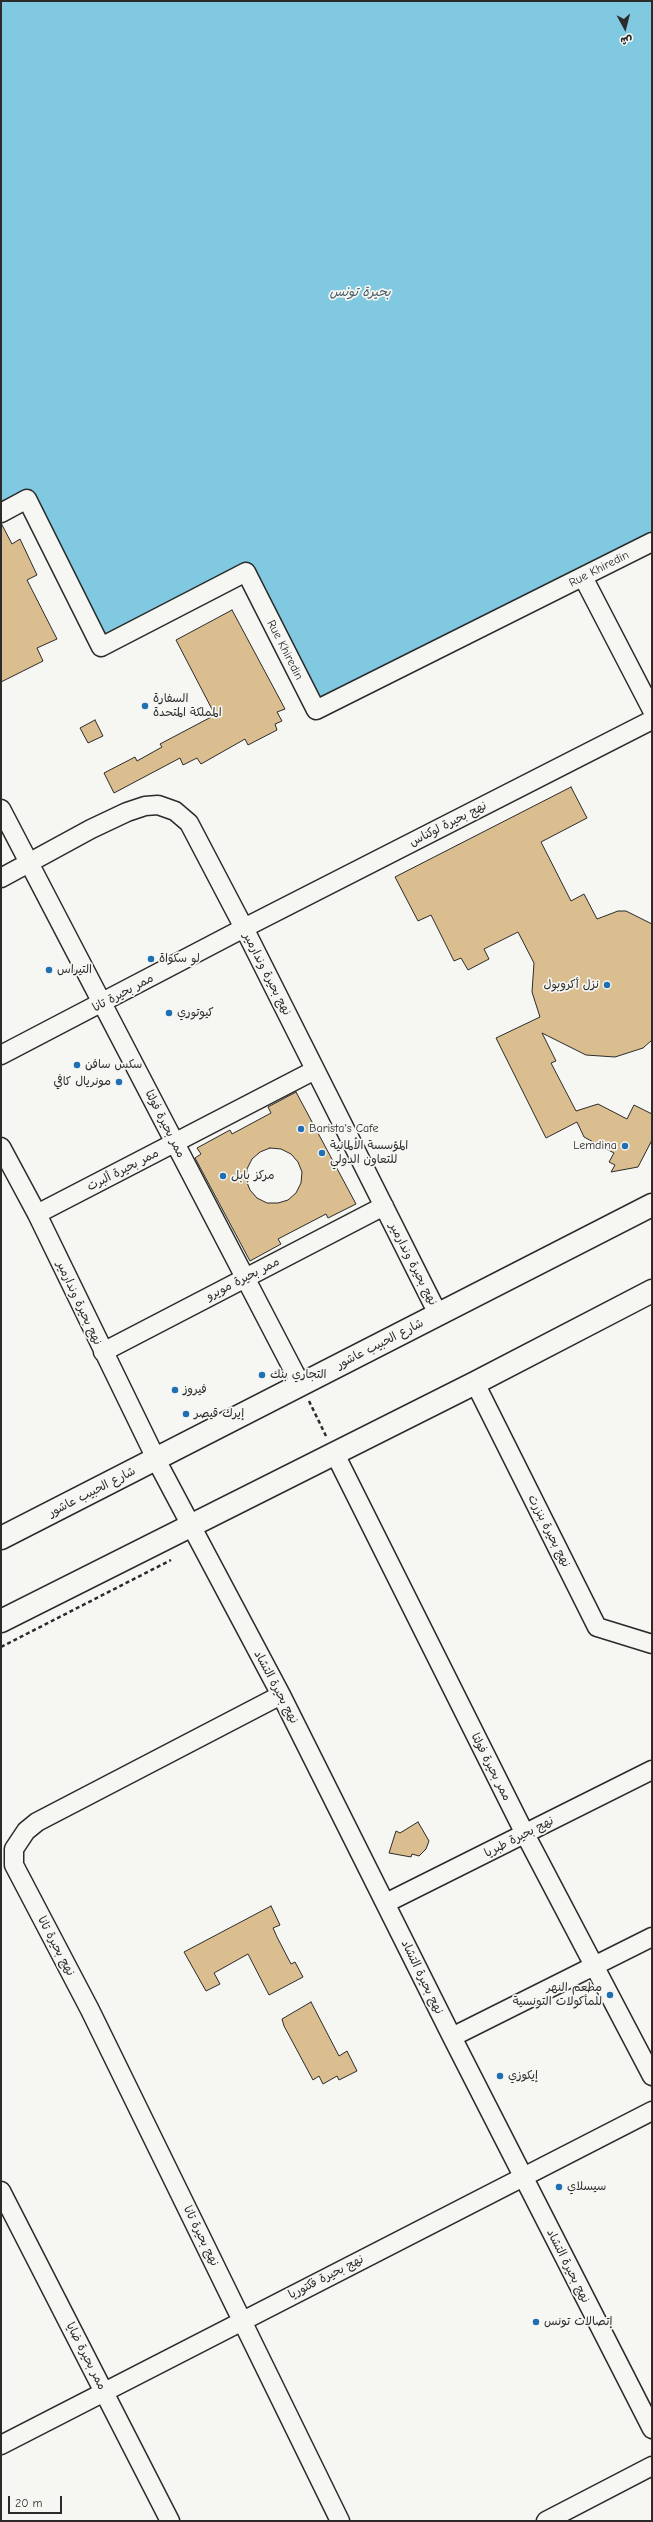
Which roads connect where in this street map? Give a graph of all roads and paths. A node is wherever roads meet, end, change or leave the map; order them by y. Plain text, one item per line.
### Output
1 (1, 512) edge
2 (652, 542) edge
3 (583, 577) junction
4 (652, 710) edge
5 (652, 720) edge
6 (1, 809) edge
7 (29, 864) junction
8 (1, 878) edge
9 (244, 928) junction
10 (103, 1003) junction
11 (1, 1056) edge
12 (315, 1070) junction
13 (175, 1143) junction
14 (1, 1147) edge
15 (652, 1205) edge
16 (384, 1206) junction
17 (37, 1214) junction
18 (246, 1278) junction
19 (652, 1291) edge
20 (438, 1314) junction
21 (103, 1352) junction
22 (475, 1384) junction
23 (301, 1385) junction
24 (335, 1454) junction
25 (156, 1460) junction
26 (190, 1525) junction
27 (1, 1538) edge
28 (1, 1621) edge
29 (652, 1644) edge
30 (281, 1695) junction
31 (652, 1770) edge
32 (525, 1834) junction
33 (386, 1904) junction
34 (652, 1937) edge
35 (595, 1965) junction
36 (452, 2037) junction
37 (652, 2076) edge
38 (652, 2111) edge
39 (522, 2176) junction
40 (1, 2191) edge
41 (243, 2320) junction
42 (104, 2392) junction
43 (652, 2429) edge
44 (1, 2445) edge
45 (652, 2466) edge
46 (170, 2521) edge
47 (340, 2521) edge
48 (546, 2521) edge

1 - 3 street, Rue Khiredin
2 - 3 street, Rue Khiredin
3 - 4 street
5 - 9 street, نهج بحيرة لوكناس
6 - 7 street, ممر بحيرة فولتا
7 - 8 street, نهج بحيرة وندارمير
7 - 9 street, نهج بحيرة وندارمير
7 - 10 street, ممر بحيرة فولتا
9 - 10 street, ممر بحيرة تانا
9 - 12 street, نهج بحيرة وندارمير
10 - 11 street, ممر بحيرة تانا
10 - 13 street, ممر بحيرة فولتا
12 - 13 street, ممر بحيرة ألبرت
12 - 16 street, نهج بحيرة وندارمير
13 - 17 street, ممر بحيرة ألبرت
13 - 18 street, ممر بحيرة فولتا
14 - 17 street, نهج بحيرة وندارمير
15 - 20 main road, شارع الحبيب عاشور
16 - 18 street, ممر بحيرة مويرو
16 - 20 street, نهج بحيرة وندارمير
17 - 21 street, نهج بحيرة وندارمير
18 - 21 street, ممر بحيرة مويرو
18 - 23 street, ممر بحيرة فولتا
19 - 22 main road
20 - 23 main road, شارع الحبيب عاشور
21 - 25 street, نهج بحيرة وندارمير
22 - 24 main road
22 - 29 street, نهج بحيرة بنزرت
23 - 24 path
23 - 25 main road, شارع الحبيب عاشور
24 - 26 main road
24 - 32 street, ممر بحيرة فولتا
25 - 26 street, نهج بحيرة وندارمير
25 - 27 main road, شارع الحبيب عاشور
26 - 28 main road
26 - 30 street, نهج بحيرة التشاد
30 - 33 street, نهج بحيرة التشاد
30 - 41 street, نهج بحيرة تانا
31 - 32 street, نهج بحيرة طبريا
32 - 33 street, نهج بحيرة طبريا
32 - 35 street, ممر بحيرة فولتا
33 - 36 street, نهج بحيرة التشاد
34 - 35 street
35 - 36 street
35 - 37 street, ممر بحيرة فولتا
36 - 39 street, نهج بحيرة التشاد
38 - 39 street, نهج بحيرة فكتوريا
39 - 41 street, نهج بحيرة فكتوريا
39 - 43 street, نهج بحيرة التشاد
40 - 42 street, ممر بحيرة ضايا
41 - 42 street, نهج بحيرة فكتوريا
41 - 47 street, نهج بحيرة تانا
42 - 44 street, نهج بحيرة فكتوريا
42 - 46 street, ممر بحيرة ضايا
45 - 48 street

